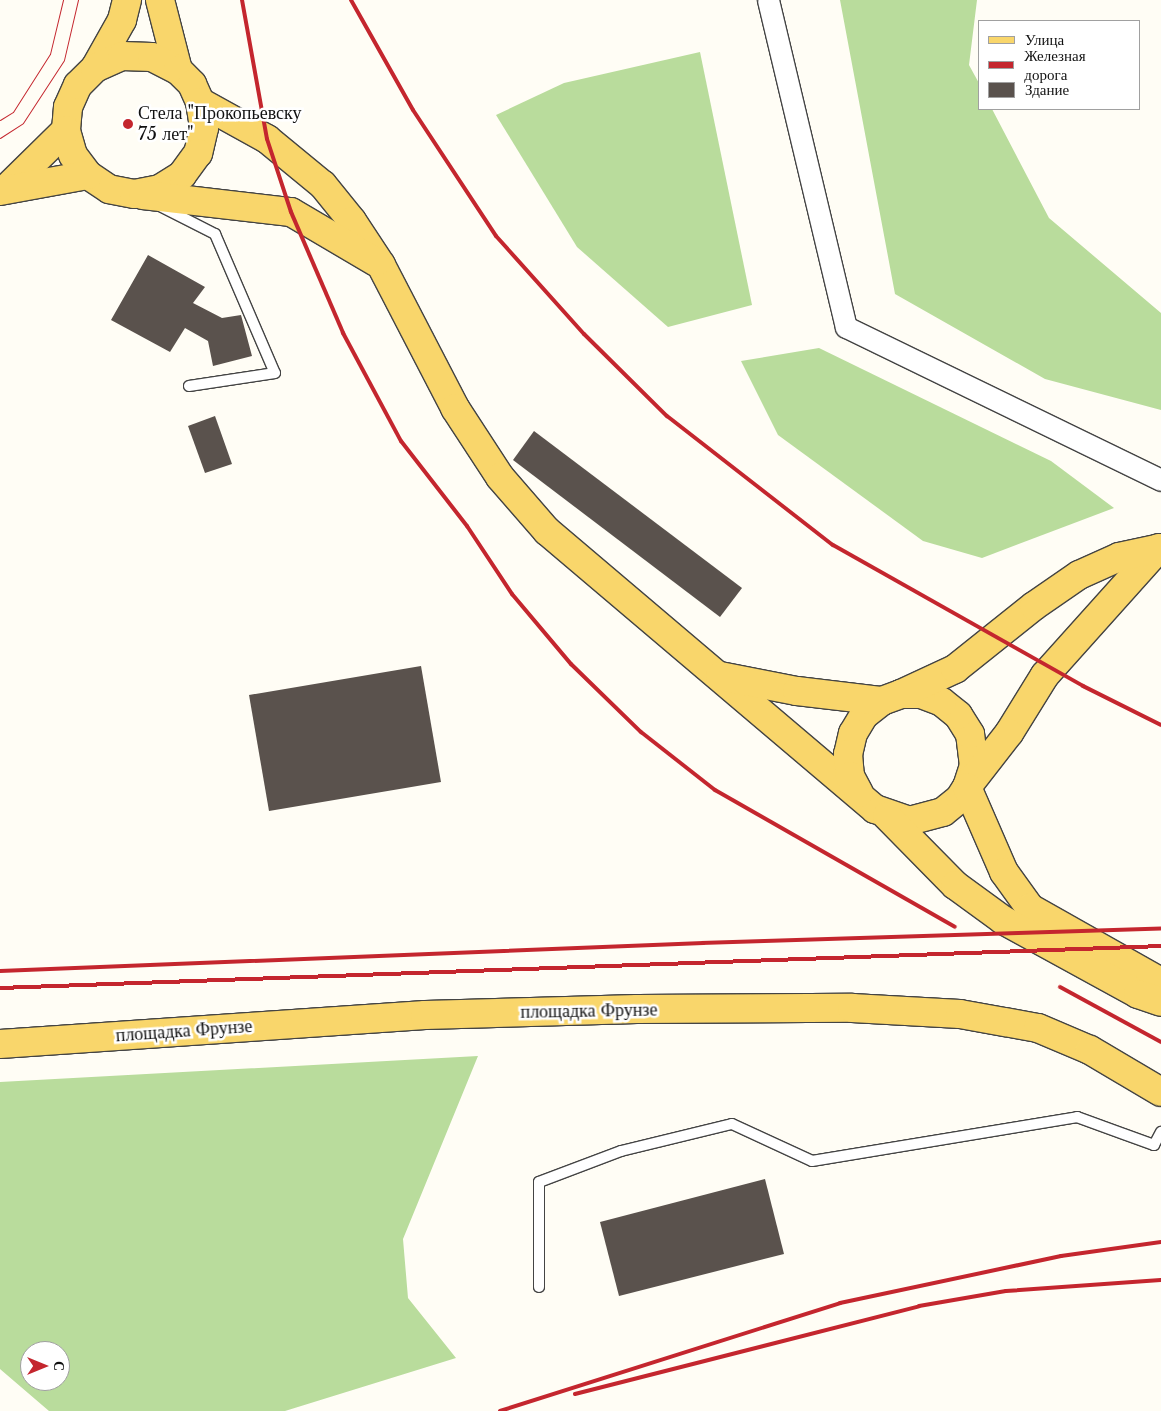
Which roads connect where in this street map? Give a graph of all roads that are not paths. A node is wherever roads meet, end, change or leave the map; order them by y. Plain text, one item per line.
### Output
1 (128, 0) edge
2 (160, 0) edge
3 (768, 0) edge
4 (95, 68) junction
5 (178, 70) junction
6 (200, 102) junction
7 (66, 130) junction
8 (88, 175) junction
9 (4, 189) edge
10 (134, 194) junction
11 (381, 265) junction
12 (189, 386) dead end
13 (1161, 480) edge
14 (1160, 548) edge
15 (716, 675) junction
16 (892, 698) junction
17 (967, 787) junction
18 (859, 793) junction
19 (887, 816) junction
20 (1161, 982) edge
21 (1161, 1002) edge
22 (0, 1044) edge
23 (1161, 1092) edge
24 (1161, 1132) edge
25 (538, 1287) dead end

1 - 4 main road
2 - 5 main road
3 - 13 street
4 - 5 main road
4 - 7 main road
5 - 6 main road
6 - 10 main road
6 - 11 main road
7 - 8 main road
7 - 9 main road
8 - 9 main road
8 - 10 main road
10 - 11 main road
10 - 12 lane
11 - 15 main road
14 - 16 main road
14 - 17 main road
15 - 16 main road
15 - 18 main road
16 - 17 main road
16 - 18 main road
17 - 19 main road
17 - 20 main road
18 - 19 main road
19 - 21 main road
22 - 23 main road, площадка Фрунзе
24 - 25 lane

